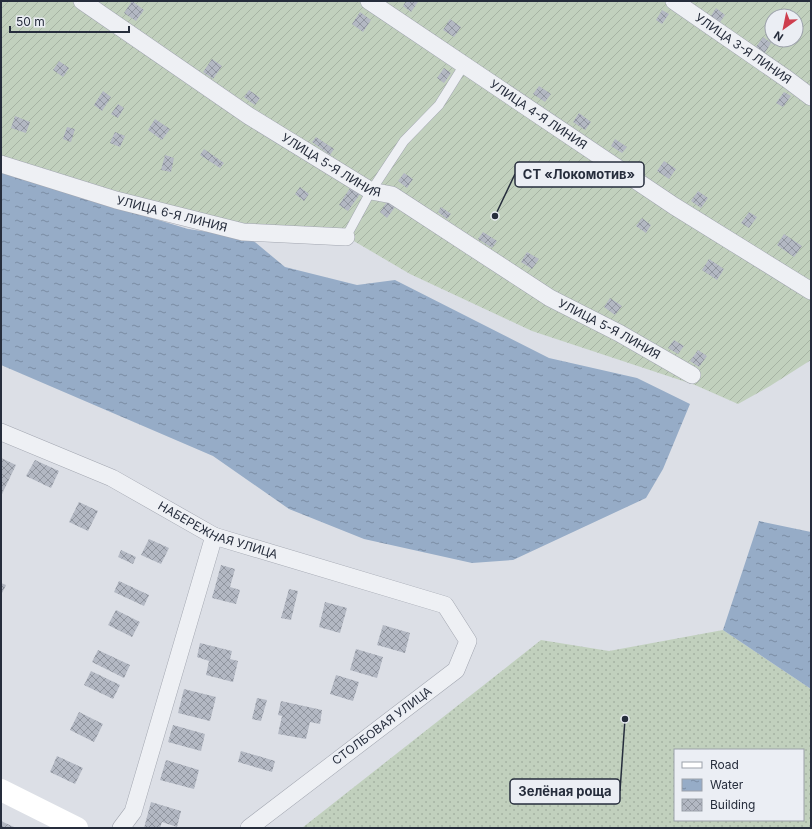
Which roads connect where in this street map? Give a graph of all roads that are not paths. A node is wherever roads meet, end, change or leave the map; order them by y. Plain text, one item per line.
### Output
1 (82, 1) edge
2 (369, 1) edge
3 (674, 1) edge
4 (464, 64) junction
5 (811, 97) edge
6 (1, 164) edge
7 (371, 191) junction
8 (346, 237) joint
9 (811, 291) edge
10 (692, 375) dead end
11 (1, 432) edge
12 (214, 536) junction
13 (445, 605) joint
14 (1, 790) edge
15 (76, 828) edge
16 (121, 828) edge
17 (249, 828) edge

1 - 7 street, УЛИЦА 5-Я ЛИНИЯ
2 - 4 street, УЛИЦА 4-Я ЛИНИЯ
3 - 5 street, УЛИЦА 3-Я ЛИНИЯ
4 - 7 lane
4 - 9 street, УЛИЦА 4-Я ЛИНИЯ
6 - 8 street, УЛИЦА 6-Я ЛИНИЯ
7 - 8 lane
7 - 10 street, УЛИЦА 5-Я ЛИНИЯ
11 - 12 street, НАБЕРЕЖНАЯ УЛИЦА
12 - 13 street, НАБЕРЕЖНАЯ УЛИЦА
12 - 16 street
13 - 17 street, СТОЛБОВАЯ УЛИЦА
14 - 15 street

